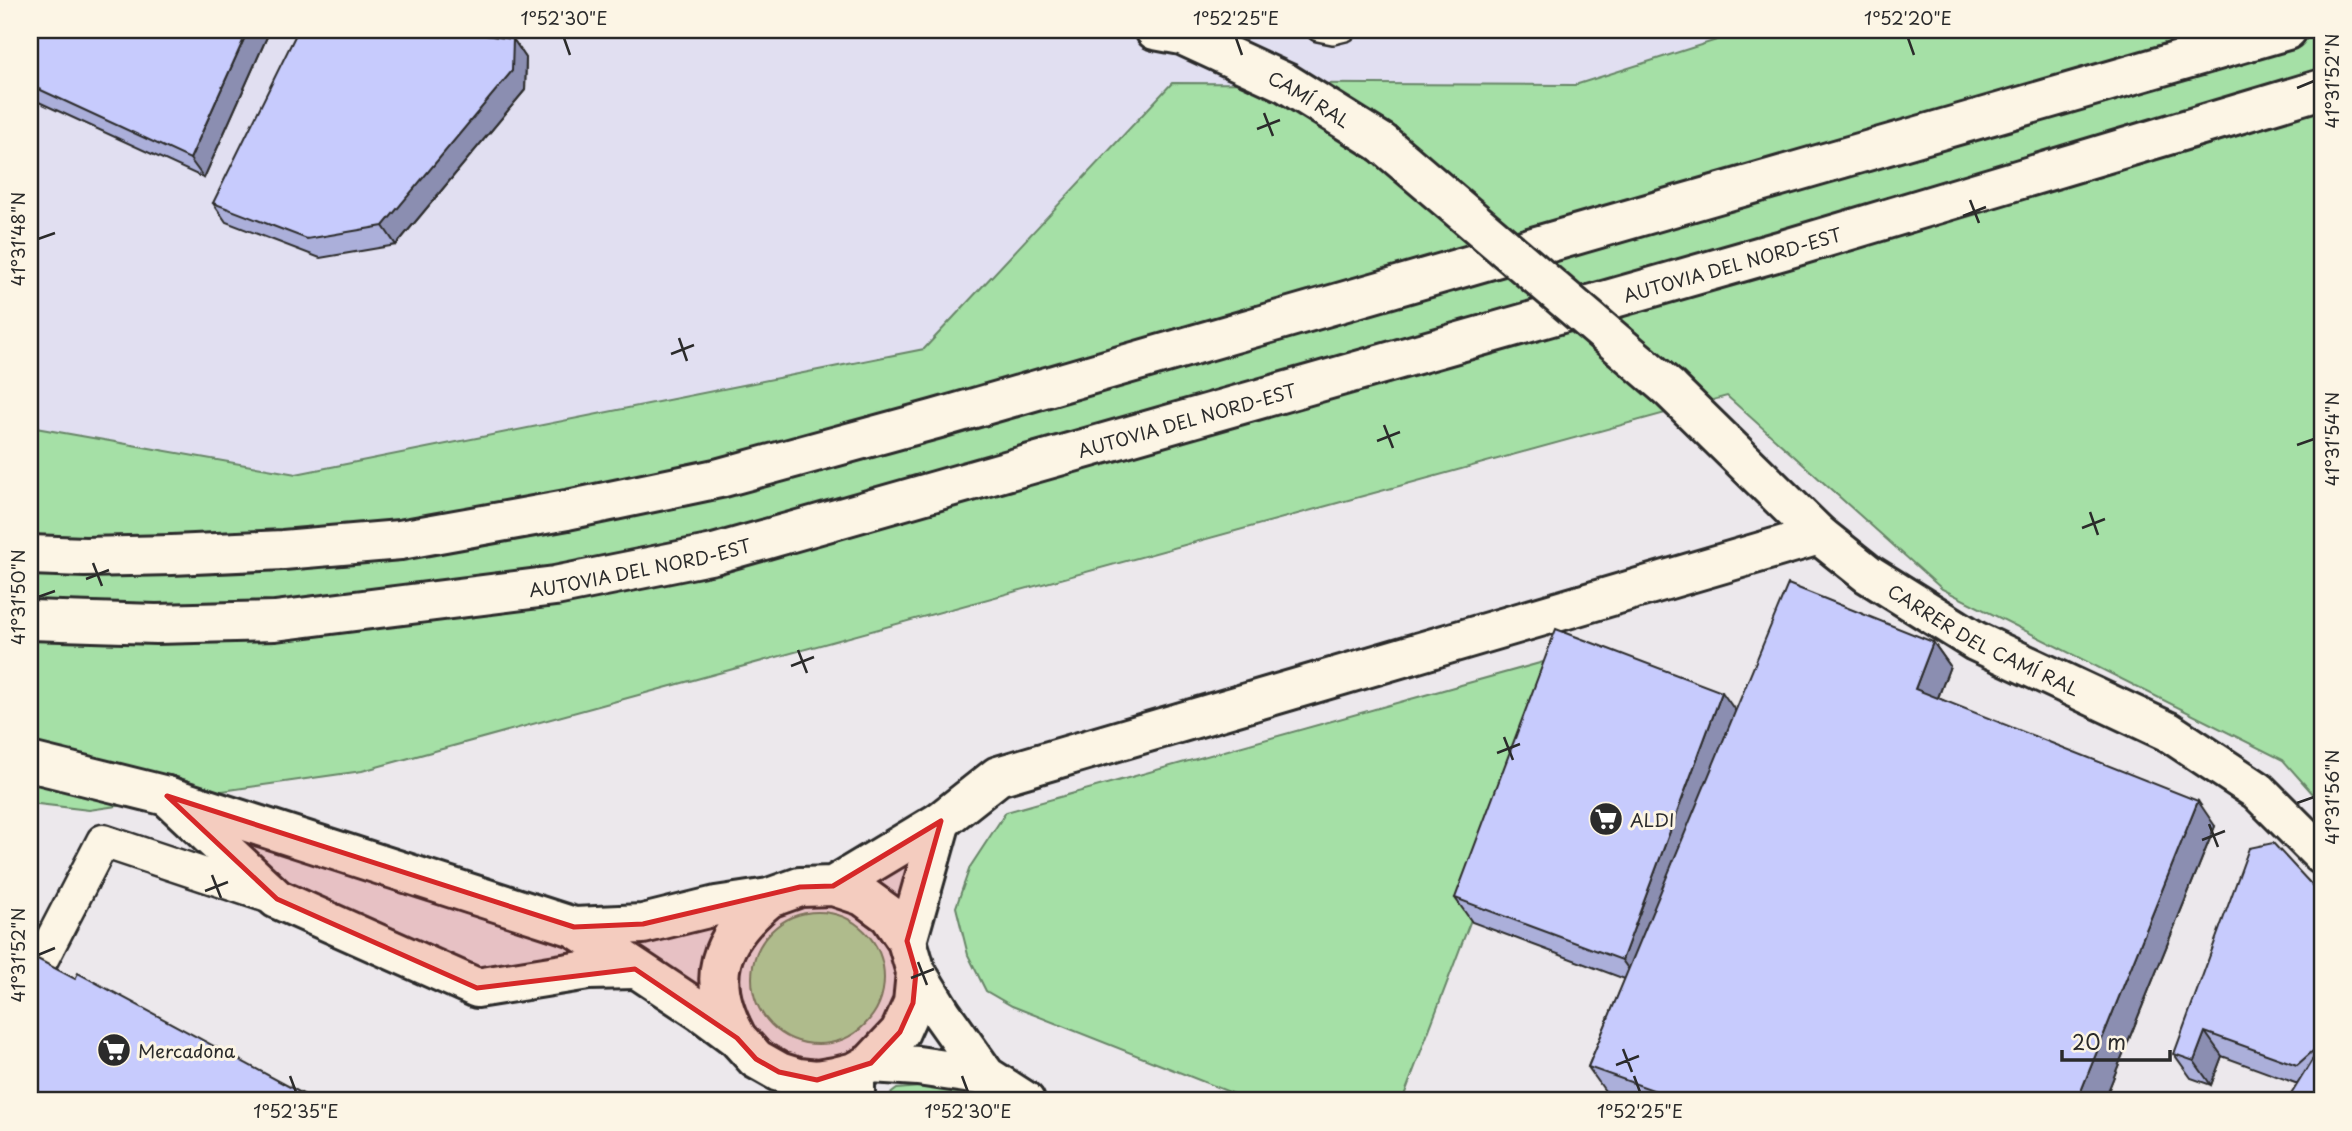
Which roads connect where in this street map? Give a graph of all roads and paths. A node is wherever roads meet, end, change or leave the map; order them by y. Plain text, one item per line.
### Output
1 (1318, 30) edge
2 (1345, 30) edge
3 (2287, 30) edge
4 (1174, 31) edge
5 (2322, 89) edge
6 (1669, 388) joint
7 (1819, 535) junction
8 (30, 555) edge
9 (30, 620) edge
10 (30, 762) edge
11 (167, 796) junction
12 (941, 821) junction
13 (2322, 855) edge
14 (833, 886) junction
15 (769, 898) junction
16 (277, 899) junction
17 (574, 927) junction
18 (911, 956) junction
19 (635, 969) junction
20 (30, 982) edge
21 (737, 1038) junction
22 (779, 1072) junction
23 (986, 1076) junction
24 (860, 1079) edge
25 (806, 1101) edge
26 (1025, 1101) edge

1 - 2 lane
3 - 8 main road
4 - 6 main road, CAMÍ RAL, bridge
5 - 9 main road, AUTOVIA DEL NORD-EST
6 - 7 main road, CARRER DEL CAMÍ RAL
7 - 12 main road
7 - 13 main road, CARRER DEL CAMÍ RAL
10 - 11 main road
11 - 16 main road
11 - 17 main road
12 - 14 main road
12 - 18 main road
14 - 15 main road
14 - 18 main road
15 - 17 main road
15 - 21 main road
16 - 19 main road
16 - 20 street
17 - 19 main road
18 - 23 main road
18 - 24 main road
19 - 21 main road
21 - 22 main road
22 - 24 main road
22 - 25 main road
23 - 24 main road
23 - 26 main road

